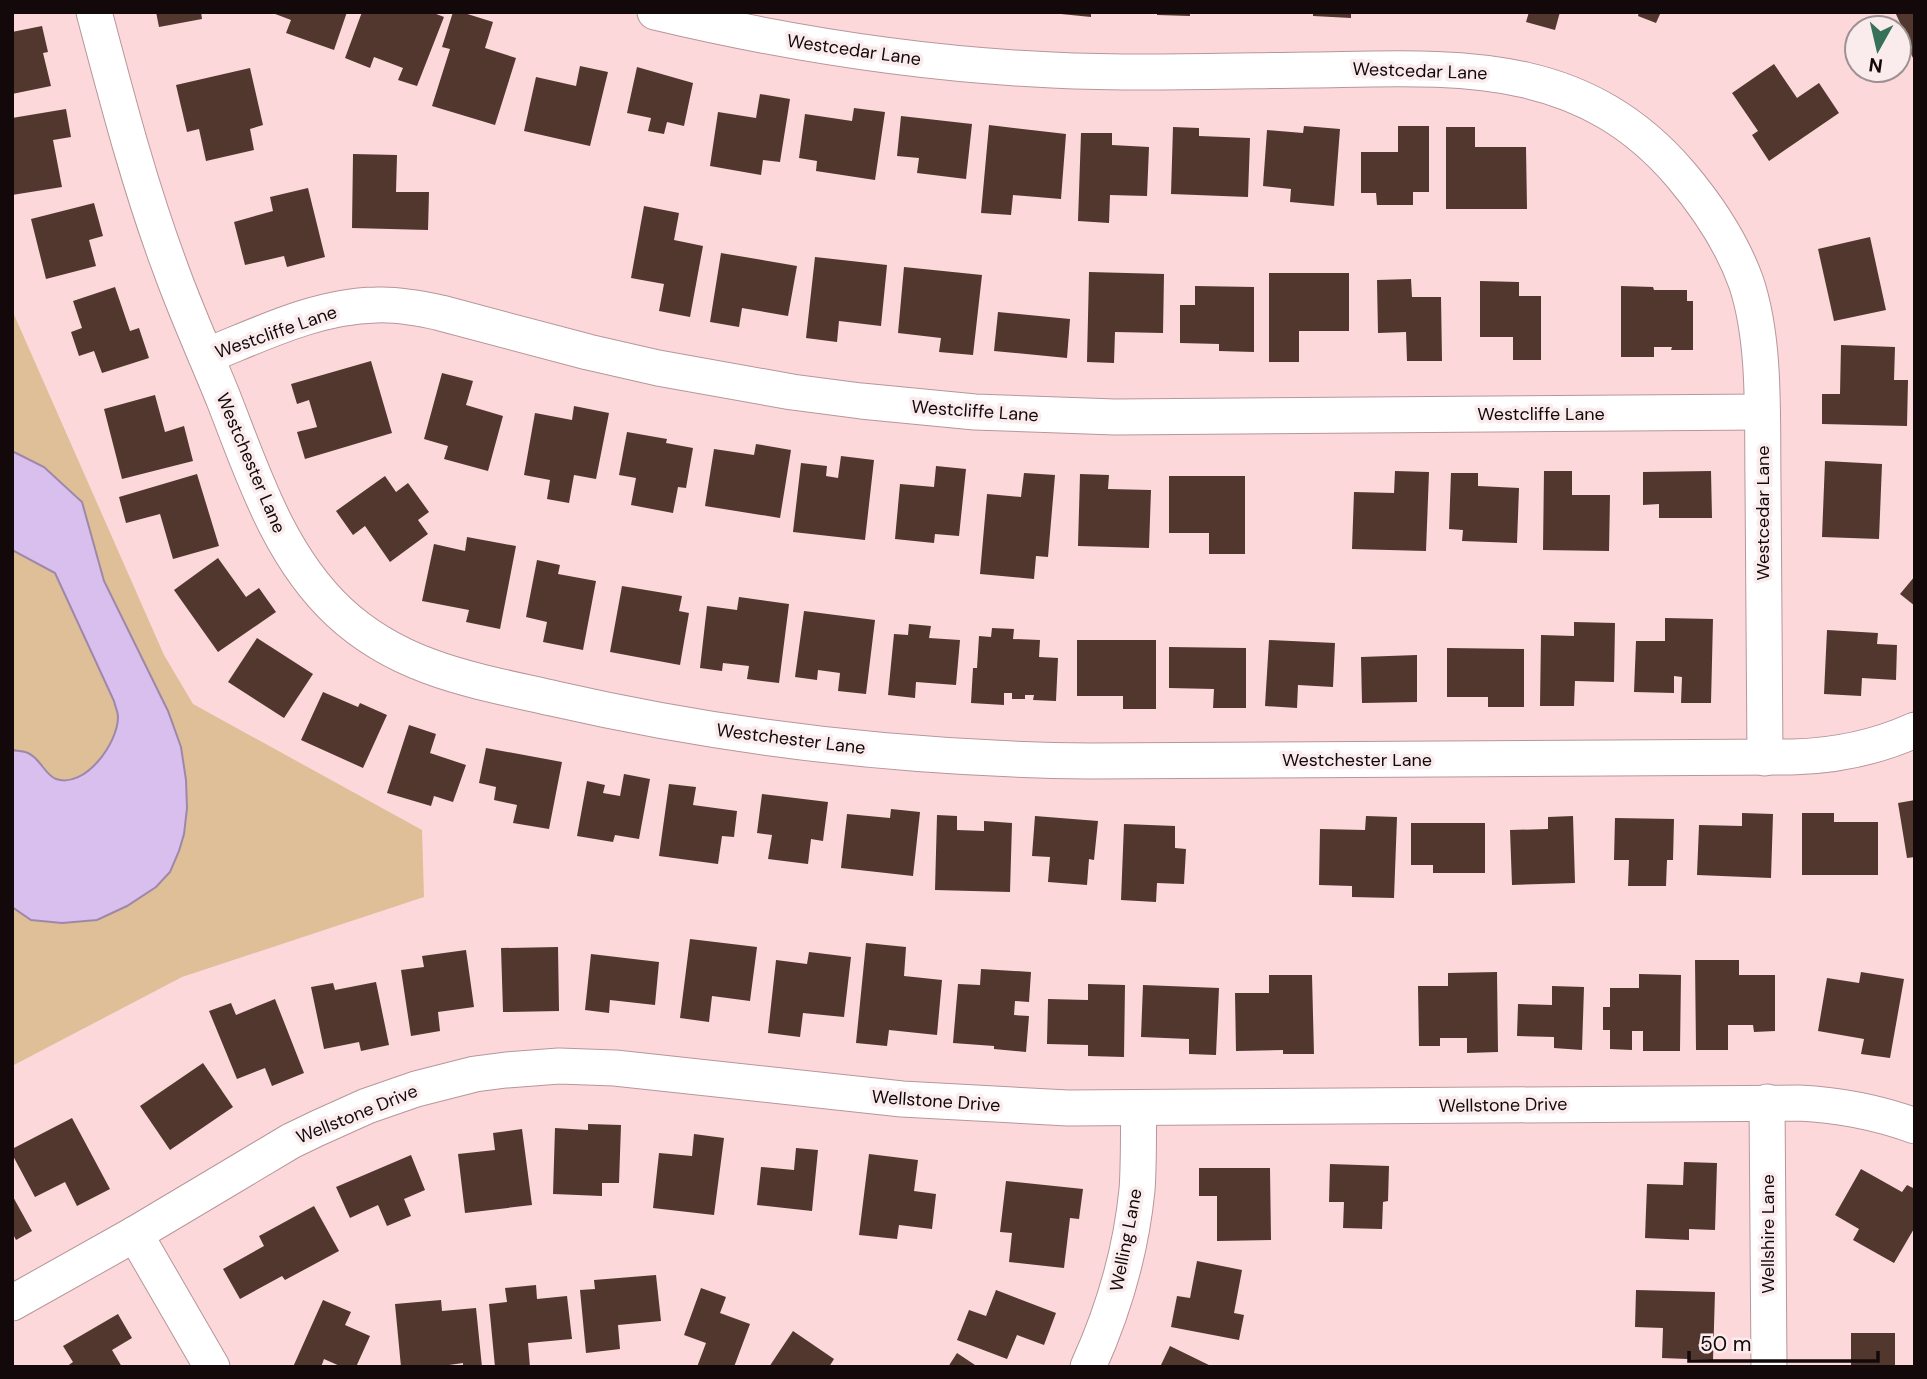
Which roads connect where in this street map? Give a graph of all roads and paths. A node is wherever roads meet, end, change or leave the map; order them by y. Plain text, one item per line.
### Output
1 (94, 12) edge
2 (655, 12) edge
3 (206, 356) junction
4 (1762, 412) junction
5 (1915, 730) edge
6 (1765, 758) junction
7 (1767, 1102) junction
8 (1139, 1108) junction
9 (1915, 1126) edge
10 (135, 1234) junction
11 (12, 1303) edge
12 (212, 1367) edge
13 (1088, 1367) edge
14 (1769, 1367) edge

1 - 3 street, Westchester Lane
2 - 4 street, Westcedar Lane
3 - 4 street, Westcliffe Lane
3 - 6 street, Westchester Lane
4 - 6 street, Westcedar Lane
5 - 6 street, Westchester Lane
7 - 8 street, Wellstone Drive
7 - 9 street, Wellstone Drive
7 - 14 street, Wellshire Lane
8 - 10 street, Wellstone Drive
8 - 13 street, Welling Lane
10 - 11 street, Wellstone Drive
10 - 12 street

